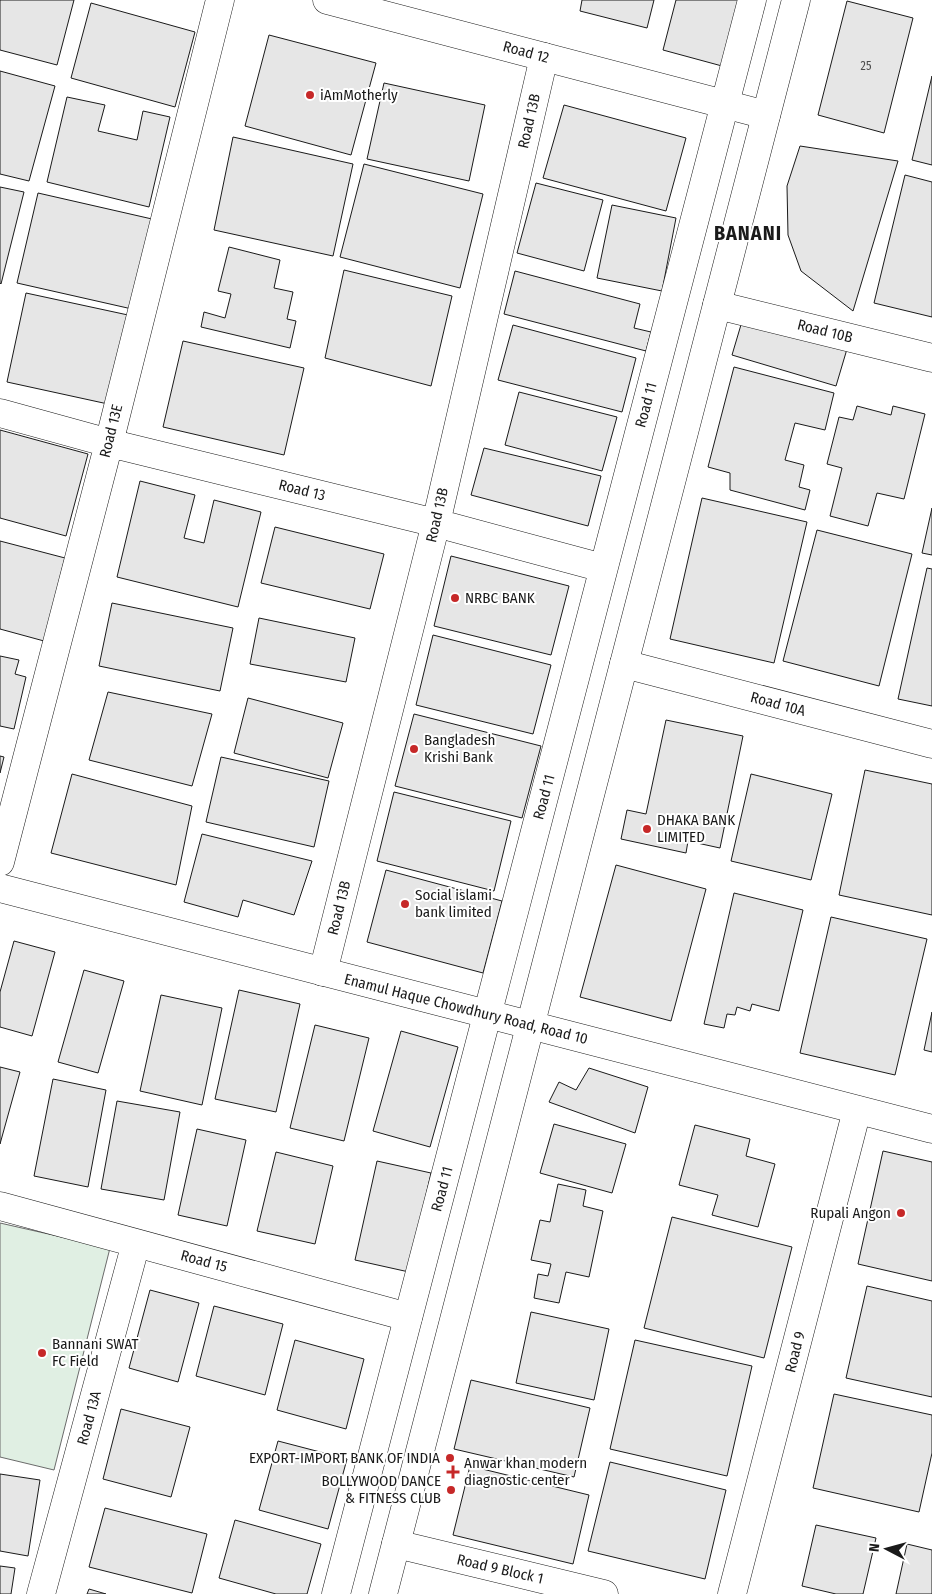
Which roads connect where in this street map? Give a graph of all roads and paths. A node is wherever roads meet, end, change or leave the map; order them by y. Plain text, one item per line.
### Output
1 (220, 0) edge
2 (327, 0) edge
3 (752, 0) edge
4 (796, 0) edge
5 (544, 57) junction
6 (725, 104) junction
7 (766, 115) junction
8 (717, 305) junction
9 (932, 358) edge
10 (0, 413) edge
11 (109, 443) junction
12 (436, 523) junction
13 (604, 568) junction
14 (624, 664) junction
15 (932, 744) edge
16 (0, 862) edge
17 (0, 888) edge
18 (323, 972) junction
19 (487, 1014) junction
20 (530, 1025) junction
21 (857, 1110) junction
22 (932, 1129) edge
23 (0, 1206) edge
24 (136, 1243) junction
25 (408, 1317) junction
26 (396, 1544) junction
27 (41, 1594) edge
28 (336, 1594) edge
29 (383, 1594) edge
30 (604, 1594) edge
31 (732, 1594) edge

1 - 11 street, Road 13E
2 - 5 street, Road 12
3 - 6 street, Road 11
4 - 7 street
5 - 6 street, Road 12
5 - 12 street, Road 13B
6 - 7 street, Road 12
6 - 13 street, Road 11
7 - 8 street
8 - 9 street, Road 10B
8 - 14 street
10 - 11 street, Road 13
11 - 12 street, Road 13
11 - 16 street, Road 13E
12 - 13 street, Road 13
12 - 18 street, Road 13B
13 - 19 street, Road 11
14 - 15 street, Road 10A
14 - 20 street
17 - 18 street, Enamul Haque Chowdhury Road, Road 10
18 - 19 street, Enamul Haque Chowdhury Road, Road 10
19 - 20 street, Enamul Haque Chowdhury Road, Road 10
19 - 25 street, Road 11
20 - 21 street, Enamul Haque Chowdhury Road, Road 10
20 - 26 street
21 - 22 street, Enamul Haque Chowdhury Road, Road 10
21 - 31 street, Road 9
23 - 24 street, Road 15
24 - 25 street, Road 15
24 - 27 street, Road 13A
25 - 28 street, Road 11
26 - 29 street
26 - 30 street, Road 9 Block 1

